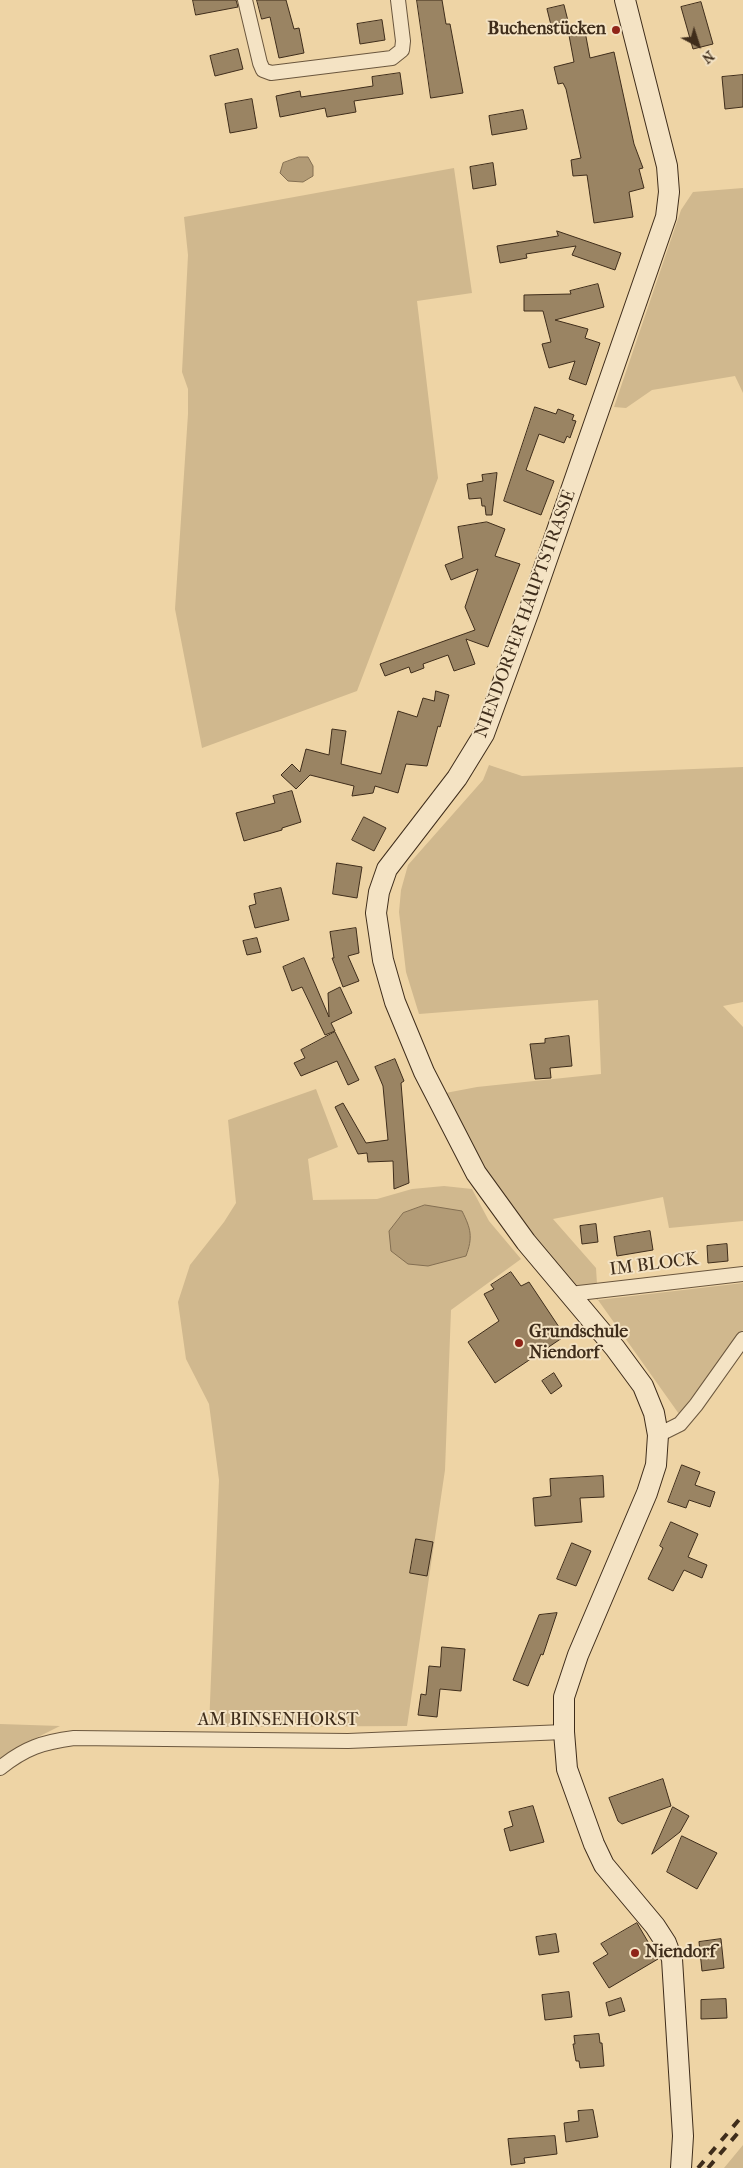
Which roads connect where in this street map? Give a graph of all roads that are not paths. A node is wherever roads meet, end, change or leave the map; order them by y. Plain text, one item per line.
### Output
1 (245, 0) edge
2 (398, 0) edge
3 (625, 0) edge
4 (743, 1274) edge
5 (570, 1294) junction
6 (743, 1339) edge
7 (658, 1435) junction
8 (564, 1732) junction
9 (0, 1768) edge
10 (681, 2168) edge

1 - 2 street
3 - 5 main road, NIENDORFER HAUPTSTRASSE
4 - 5 street, IM BLOCK
5 - 7 main road, NIENDORFER HAUPTSTRASSE
6 - 7 street
7 - 8 main road, NIENDORFER HAUPTSTRASSE
8 - 9 street, AM BINSENHORST
8 - 10 main road, NIENDORFER HAUPTSTRASSE

